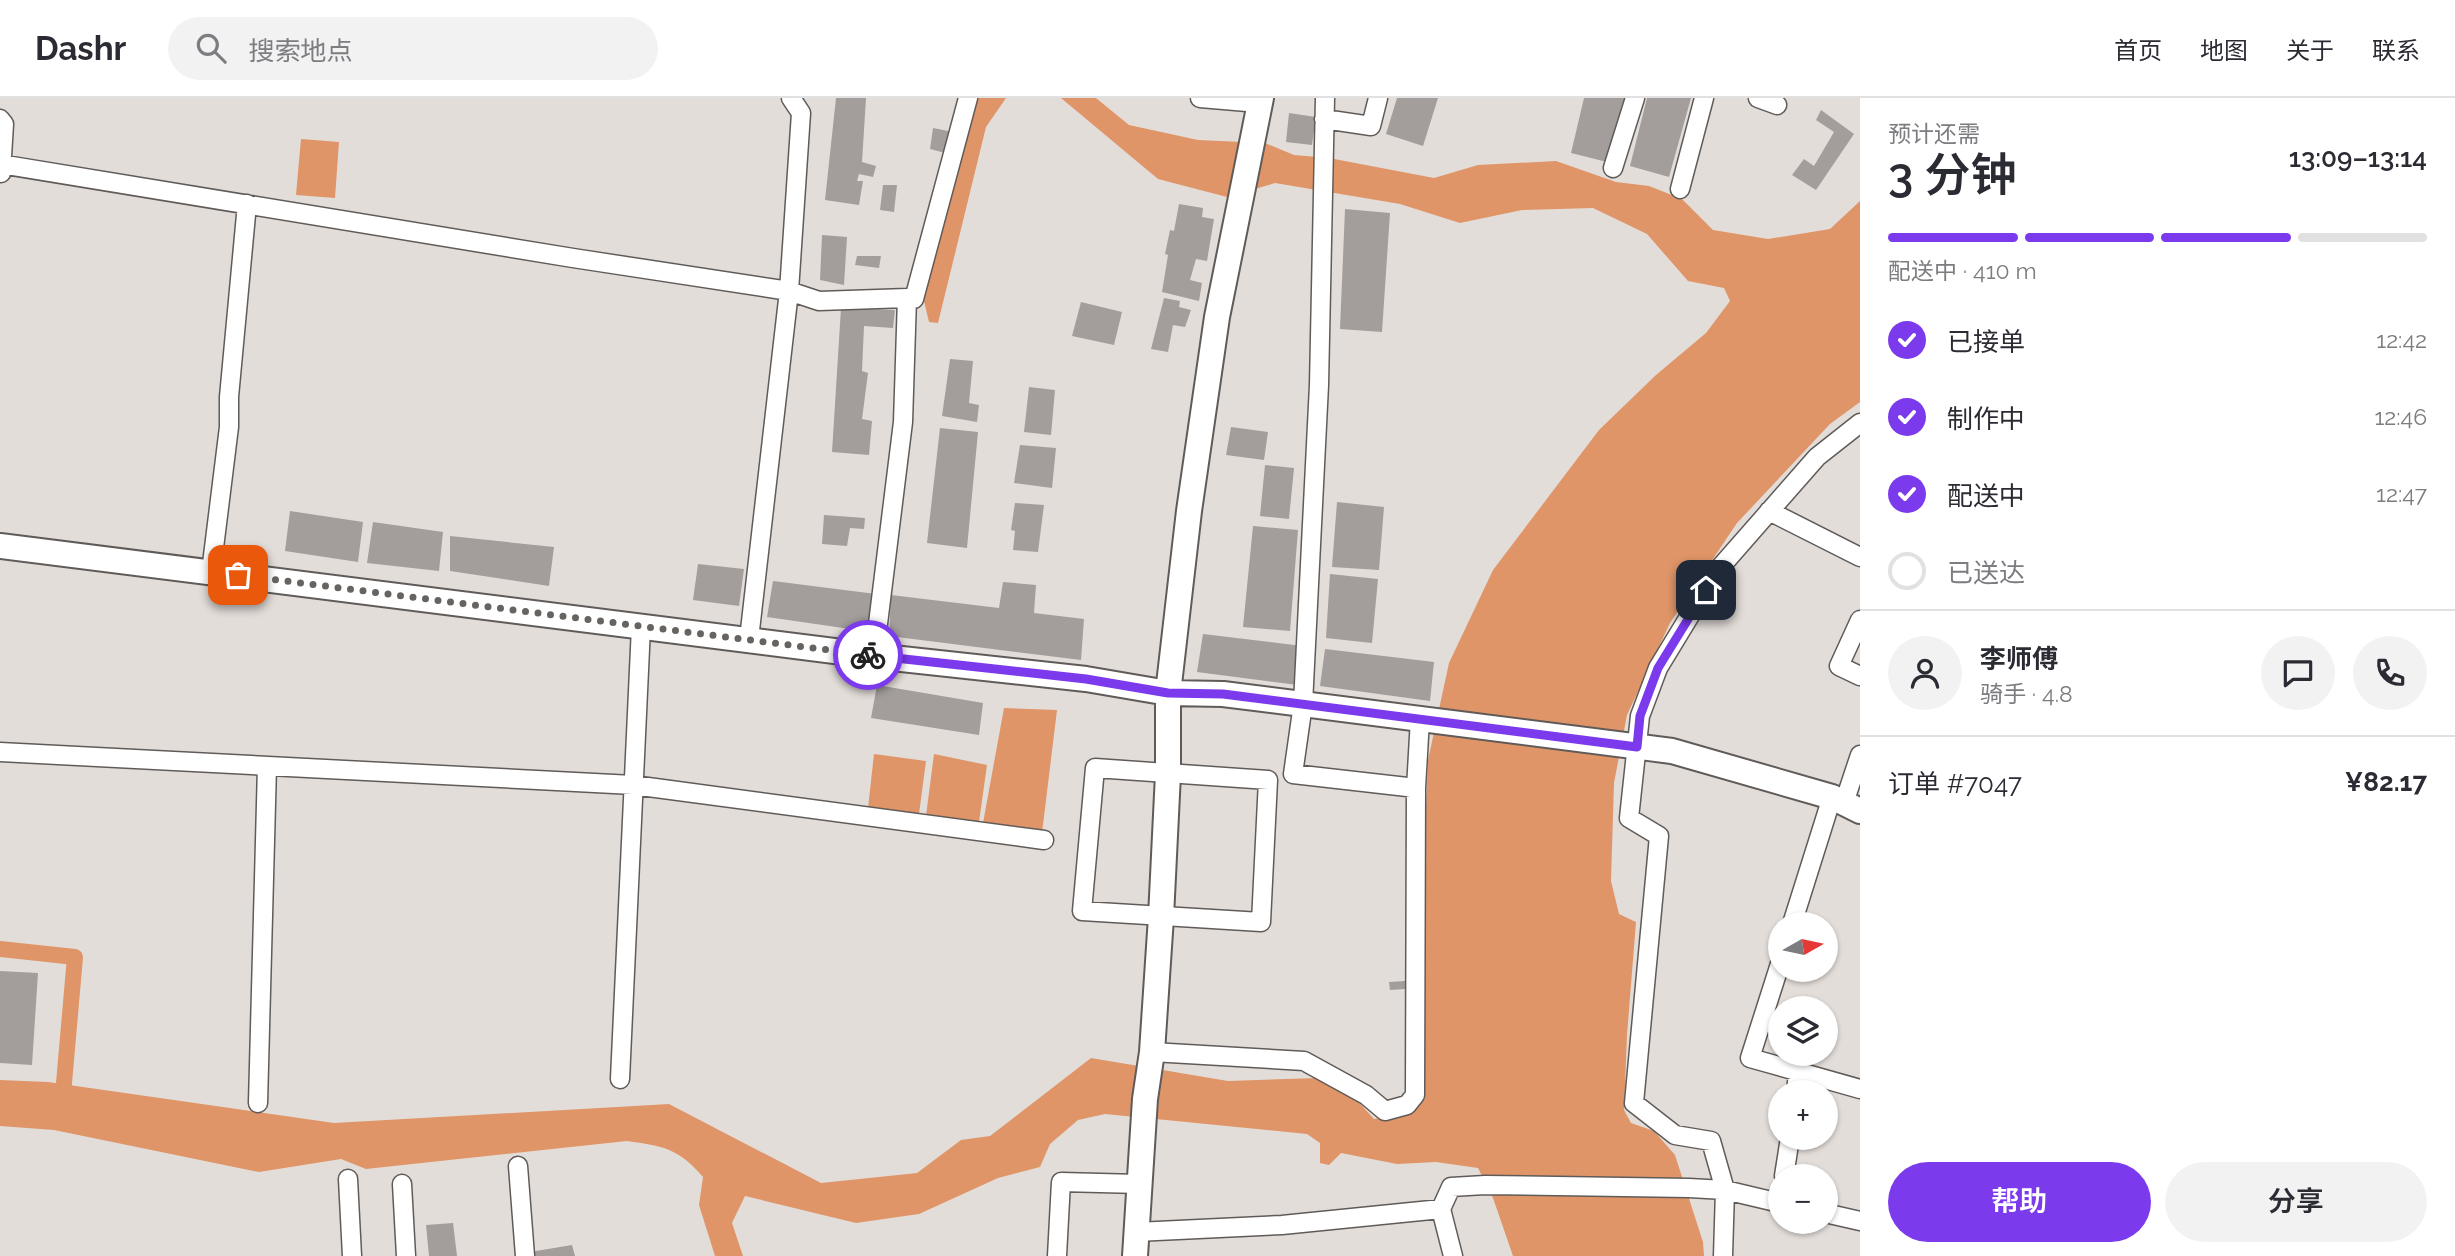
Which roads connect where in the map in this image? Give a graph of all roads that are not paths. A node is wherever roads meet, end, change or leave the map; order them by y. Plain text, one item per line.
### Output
1 (791, 98) edge
2 (968, 98) edge
3 (1200, 98) edge
4 (1325, 98) edge
5 (1378, 98) edge
6 (1636, 98) edge
7 (1704, 98) edge
8 (1758, 98) edge
9 (1259, 104) edge
10 (1777, 105) dead end
11 (0, 119) edge
12 (1324, 119) junction
13 (1, 168) edge
14 (1613, 168) dead end
15 (1680, 189) dead end
16 (247, 204) junction
17 (789, 291) junction
18 (907, 298) junction
19 (1860, 423) edge
20 (1769, 511) junction
21 (0, 546) edge
22 (1860, 556) edge
23 (211, 572) junction
24 (1860, 620) edge
25 (641, 627) junction
26 (749, 639) junction
27 (874, 656) junction
28 (1860, 676) edge
29 (1168, 693) junction
30 (1303, 704) junction
31 (1425, 720) junction
32 (1637, 747) junction
33 (0, 752) edge
34 (1860, 755) edge
35 (267, 766) junction
36 (1293, 774) junction
37 (1168, 775) junction
38 (1268, 780) junction
39 (634, 785) junction
40 (1416, 788) junction
41 (1846, 804) edge
42 (1044, 840) dead end
43 (1797, 912) edge
44 (1161, 917) junction
45 (1774, 982) edge
46 (1152, 1052) junction
47 (1798, 1072) junction
48 (620, 1079) dead end
49 (1797, 1080) edge
50 (1860, 1089) edge
51 (258, 1102) dead end
52 (518, 1166) dead end
53 (348, 1179) dead end
54 (402, 1184) dead end
55 (1139, 1184) junction
56 (1725, 1190) junction
57 (1768, 1200) edge
58 (1441, 1209) junction
59 (1838, 1216) edge
60 (1860, 1221) edge
61 (1135, 1244) edge
62 (352, 1256) edge
63 (406, 1256) edge
64 (525, 1256) edge
65 (1056, 1256) edge
66 (1453, 1256) edge
67 (1723, 1256) edge

1 - 17 street
2 - 18 street
3 - 9 street
4 - 12 street
5 - 12 street
6 - 14 street
7 - 15 street
8 - 10 street
9 - 29 street
11 - 13 street
12 - 30 street
13 - 16 street
16 - 17 street
16 - 23 street
17 - 18 street
17 - 26 street
18 - 27 street
19 - 20 street
20 - 22 street
20 - 32 street
21 - 23 street
23 - 25 street
24 - 28 street
25 - 26 street
25 - 39 street
26 - 27 street
27 - 29 street
29 - 30 street
29 - 37 street
30 - 31 street
30 - 36 street
31 - 32 street
31 - 40 street
32 - 41 street
32 - 56 street
33 - 35 street
34 - 41 street
35 - 39 street
35 - 51 street
36 - 38 street
36 - 40 street
37 - 38 street
37 - 44 street
37 - 44 street
38 - 44 street
39 - 42 street
39 - 48 street
40 - 46 street
41 - 43 street
44 - 46 street
45 - 47 street
46 - 55 street
47 - 49 street
47 - 50 street
52 - 64 street
53 - 62 street
54 - 63 street
55 - 61 street
55 - 65 street
56 - 57 street
56 - 58 street
56 - 67 street
58 - 61 street
58 - 66 street
59 - 60 street

